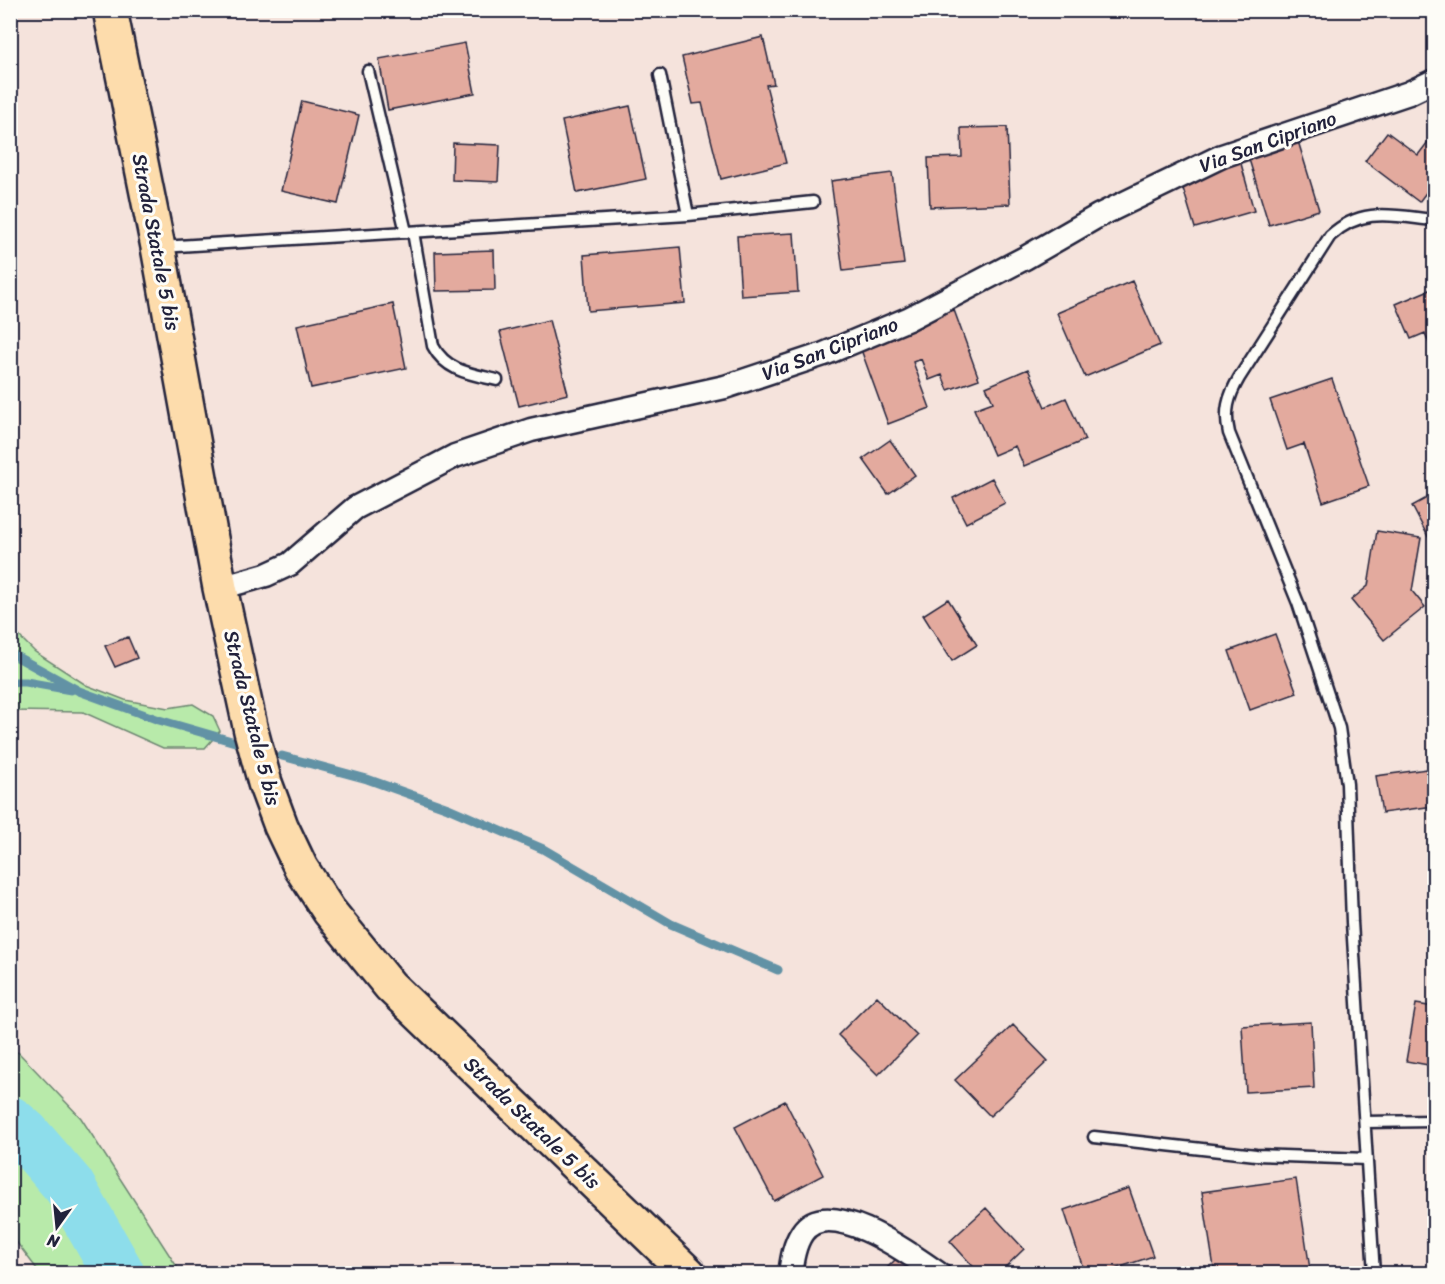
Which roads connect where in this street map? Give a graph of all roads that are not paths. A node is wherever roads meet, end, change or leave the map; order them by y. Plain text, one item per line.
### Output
1 (110, 10) edge
2 (368, 71) dead end
3 (660, 75) dead end
4 (1434, 81) edge
5 (813, 202) dead end
6 (688, 215) junction
7 (1434, 220) edge
8 (410, 232) junction
9 (158, 247) junction
10 (496, 381) dead end
11 (220, 588) junction
12 (1434, 1121) edge
13 (1365, 1122) junction
14 (1094, 1137) dead end
15 (1367, 1159) junction
16 (689, 1274) edge
17 (790, 1274) edge
18 (939, 1274) edge
19 (1374, 1274) edge

1 - 9 main road, Strada Statale 5 bis
2 - 8 lane
3 - 6 lane
4 - 11 street, Via San Cipriano
5 - 6 lane
6 - 8 lane
7 - 13 lane
8 - 9 lane
8 - 10 lane
9 - 11 main road, Strada Statale 5 bis
11 - 16 main road, Strada Statale 5 bis
12 - 13 lane
13 - 15 lane
14 - 15 lane
15 - 19 lane
17 - 18 street

